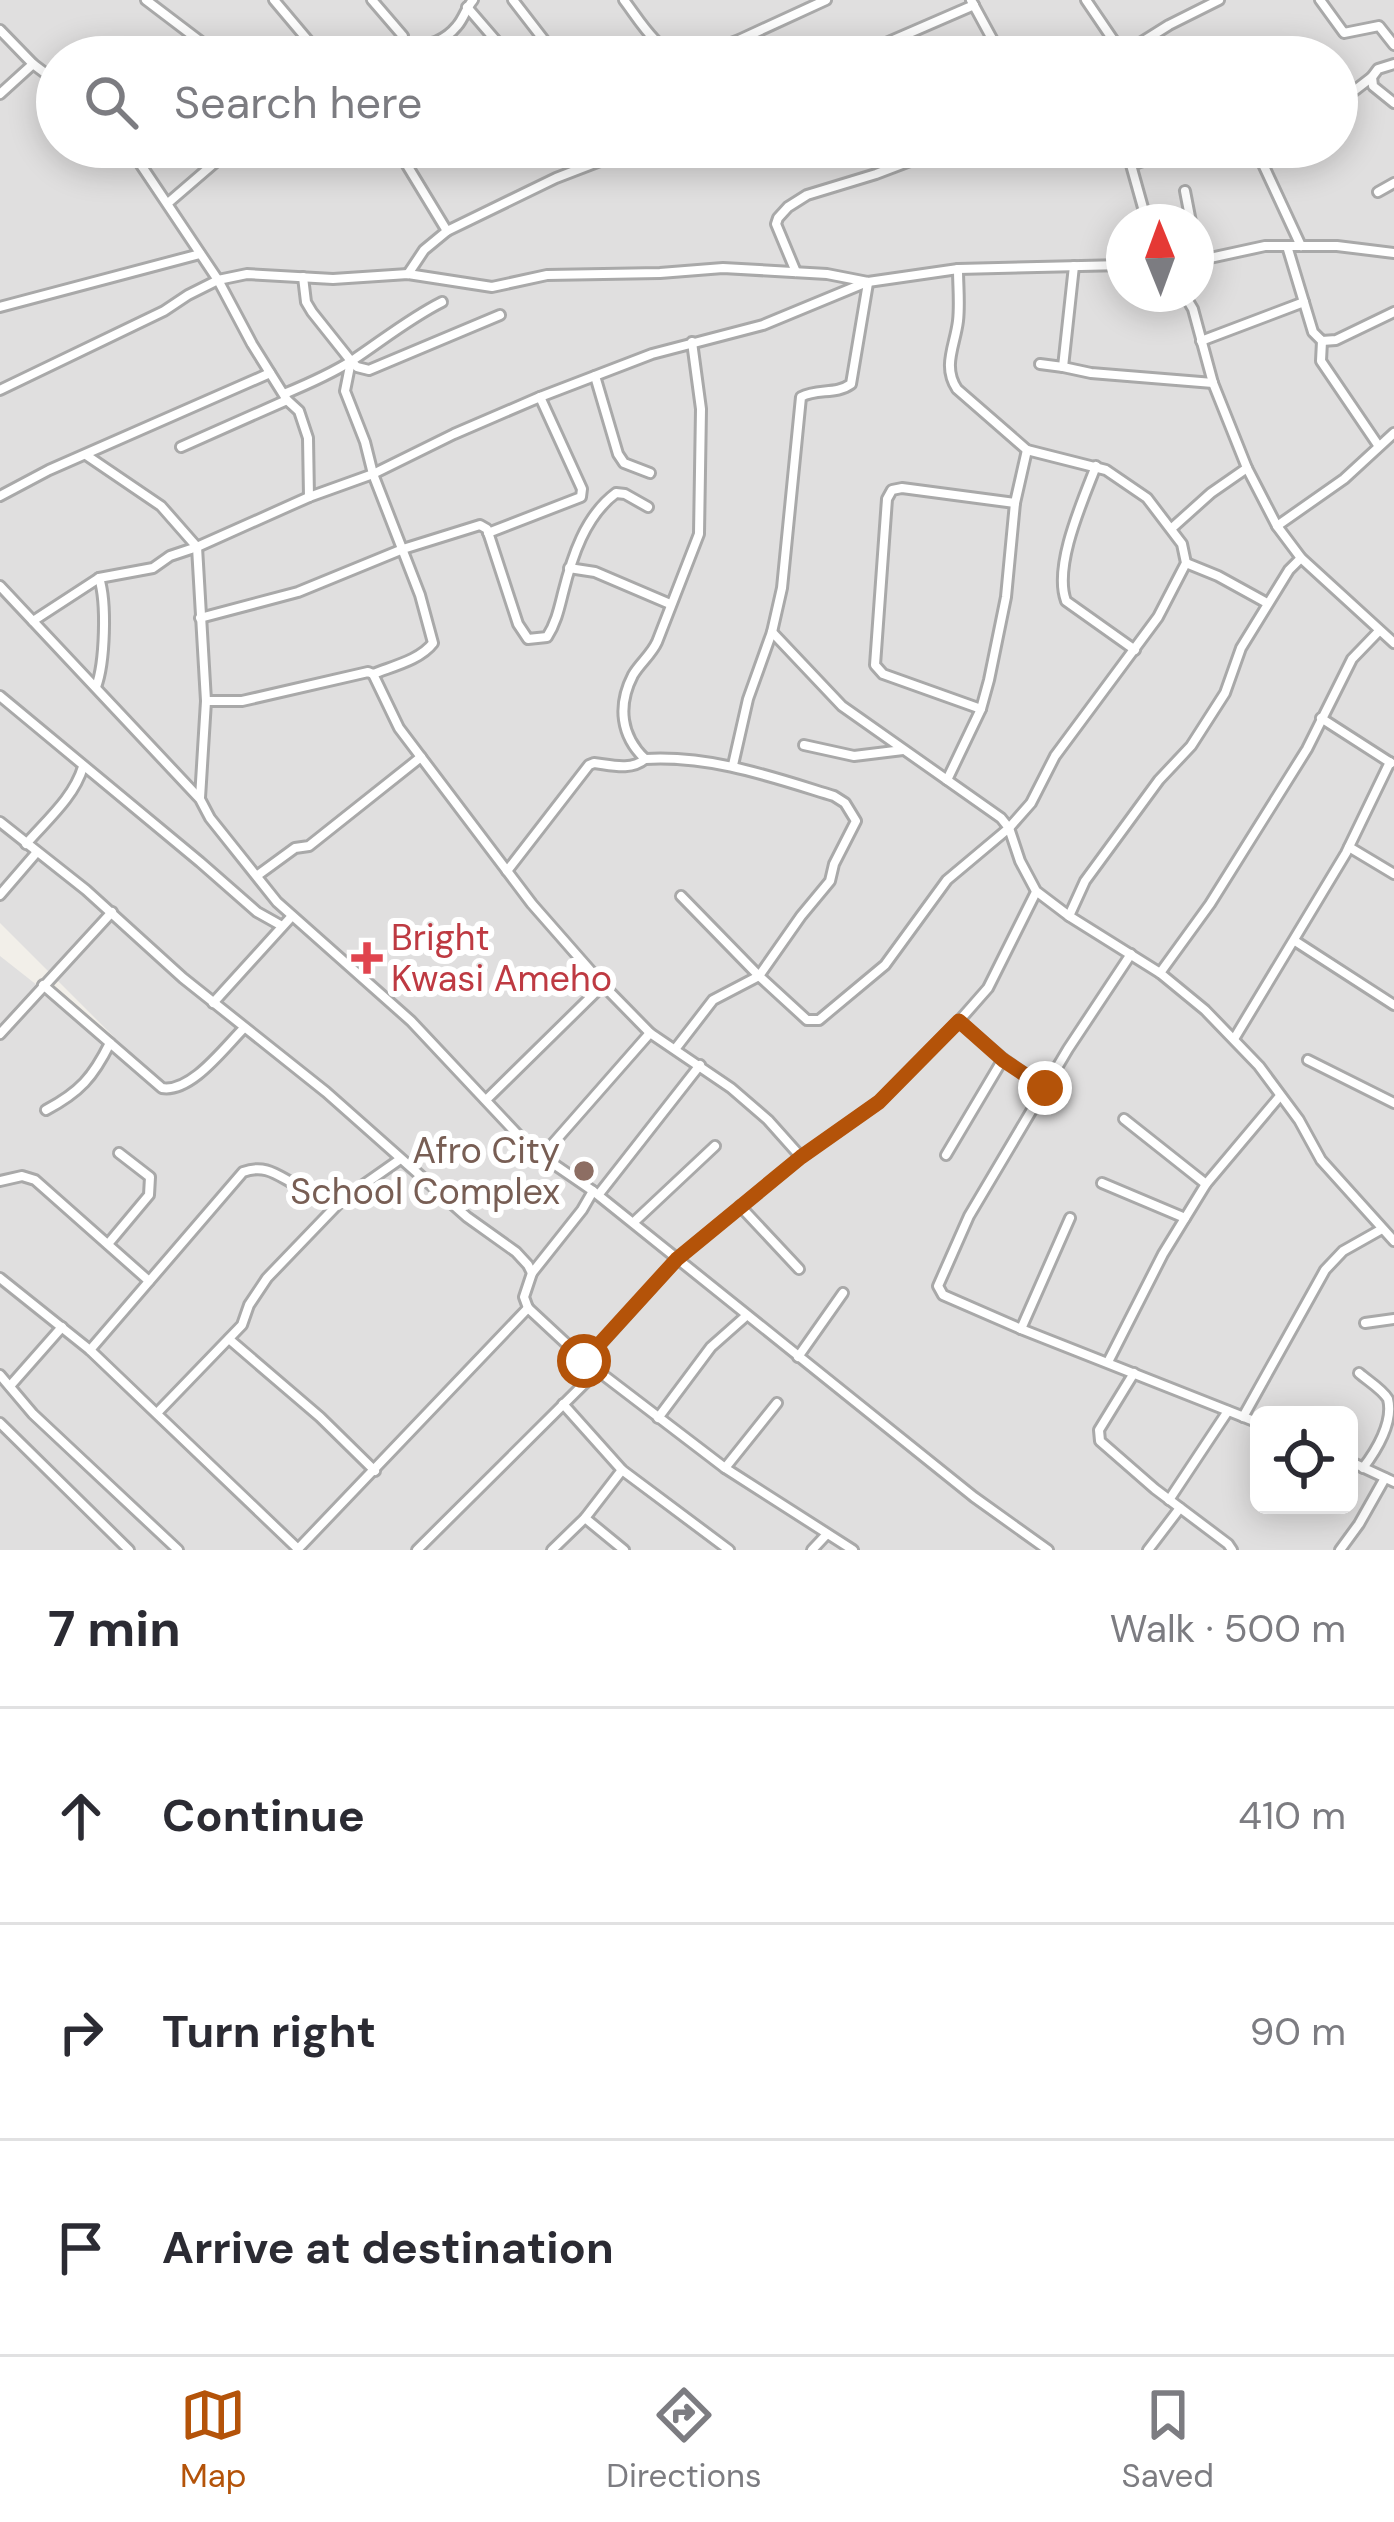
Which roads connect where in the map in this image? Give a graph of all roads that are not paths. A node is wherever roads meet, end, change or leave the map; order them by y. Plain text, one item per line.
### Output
1 (146, 0) edge
2 (274, 0) edge
3 (372, 0) edge
4 (513, 0) edge
5 (624, 0) edge
6 (826, 0) edge
7 (1086, 0) edge
8 (1219, 0) edge
9 (1321, 0) edge
10 (470, 3) edge
11 (973, 3) edge
12 (0, 30) edge
13 (193, 36) edge
14 (304, 36) edge
15 (404, 36) edge
16 (446, 36) edge
17 (494, 36) edge
18 (541, 36) edge
19 (655, 36) edge
20 (748, 36) edge
21 (900, 36) edge
22 (991, 36) edge
23 (1108, 36) edge
24 (1151, 36) edge
25 (1394, 45) edge
26 (33, 64) junction
27 (1394, 64) edge
28 (36, 66) edge
29 (1372, 77) junction
30 (1358, 88) edge
31 (0, 94) edge
32 (1394, 103) edge
33 (144, 168) edge
34 (208, 168) edge
35 (409, 168) edge
36 (582, 168) edge
37 (895, 168) edge
38 (1133, 168) edge
39 (1265, 168) edge
40 (1394, 183) edge
41 (1185, 191) dead end
42 (1378, 192) dead end
43 (168, 202) junction
44 (1142, 204) edge
45 (1188, 204) edge
46 (446, 231) junction
47 (1287, 246) junction
48 (1301, 246) junction
49 (1394, 253) edge
50 (200, 254) junction
51 (1214, 256) edge
52 (1106, 265) edge
53 (1074, 266) junction
54 (958, 269) junction
55 (796, 272) junction
56 (408, 274) junction
57 (303, 277) junction
58 (218, 280) junction
59 (868, 282) junction
60 (442, 302) dead end
61 (1304, 302) junction
62 (0, 307) edge
63 (1193, 312) edge
64 (1394, 312) edge
65 (500, 315) dead end
66 (1201, 341) junction
67 (1322, 341) junction
68 (692, 342) junction
69 (351, 361) junction
70 (1040, 364) dead end
71 (1064, 368) junction
72 (270, 373) junction
73 (595, 376) junction
74 (1213, 383) junction
75 (0, 390) edge
76 (286, 397) junction
77 (540, 397) junction
78 (1394, 433) edge
79 (1378, 445) junction
80 (182, 447) dead end
81 (1027, 450) junction
82 (86, 455) junction
83 (1096, 466) junction
84 (1247, 469) junction
85 (650, 473) dead end
86 (373, 474) junction
87 (0, 496) edge
88 (308, 497) junction
89 (1015, 503) junction
90 (648, 507) dead end
91 (1277, 526) junction
92 (1172, 528) junction
93 (488, 533) junction
94 (197, 547) junction
95 (403, 549) junction
96 (1300, 559) junction
97 (1186, 563) junction
98 (569, 568) junction
99 (99, 578) junction
100 (0, 586) edge
101 (1268, 603) junction
102 (670, 604) junction
103 (200, 618) junction
104 (32, 621) junction
105 (1379, 631) junction
106 (772, 632) junction
107 (1394, 643) edge
108 (1135, 650) junction
109 (373, 674) junction
110 (96, 687) junction
111 (0, 696) edge
112 (206, 701) junction
113 (981, 710) junction
114 (1322, 718) junction
115 (804, 745) dead end
116 (905, 750) junction
117 (421, 757) junction
118 (645, 760) junction
119 (1392, 763) edge
120 (733, 765) junction
121 (82, 767) junction
122 (947, 780) junction
123 (200, 799) junction
124 (0, 822) edge
125 (1009, 829) junction
126 (26, 844) junction
127 (1349, 847) junction
128 (37, 853) junction
129 (507, 871) junction
130 (1394, 874) edge
131 (258, 875) junction
132 (1036, 891) junction
133 (0, 896) edge
134 (681, 896) dead end
135 (112, 912) junction
136 (292, 916) junction
137 (1070, 916) junction
138 (282, 926) junction
139 (1295, 941) junction
140 (1131, 954) junction
141 (1160, 973) junction
142 (759, 976) junction
143 (603, 985) junction
144 (43, 986) junction
145 (213, 1003) junction
146 (1394, 1005) edge
147 (959, 1021) junction
148 (244, 1028) junction
149 (0, 1034) edge
150 (650, 1034) junction
151 (1234, 1039) junction
152 (110, 1043) junction
153 (676, 1048) junction
154 (1003, 1060) junction
155 (1308, 1060) dead end
156 (700, 1065) junction
157 (1045, 1088) junction
158 (1280, 1096) junction
159 (486, 1100) junction
160 (1394, 1103) edge
161 (46, 1110) dead end
162 (1124, 1119) dead end
163 (715, 1146) dead end
164 (119, 1153) dead end
165 (946, 1155) dead end
166 (542, 1156) junction
167 (801, 1157) junction
168 (399, 1160) junction
169 (0, 1181) edge
170 (1102, 1183) dead end
171 (1206, 1184) junction
172 (596, 1193) junction
173 (342, 1200) junction
174 (740, 1206) junction
175 (1070, 1218) dead end
176 (1185, 1218) junction
177 (634, 1222) junction
178 (1382, 1228) junction
179 (1394, 1241) edge
180 (108, 1244) junction
181 (677, 1259) junction
182 (799, 1269) dead end
183 (532, 1273) junction
184 (0, 1278) edge
185 (149, 1281) junction
186 (843, 1294) dead end
187 (528, 1308) junction
188 (746, 1316) junction
189 (1394, 1319) edge
190 (1365, 1323) dead end
191 (62, 1327) junction
192 (1021, 1329) junction
193 (229, 1339) junction
194 (90, 1350) junction
195 (797, 1357) junction
196 (584, 1361) junction
197 (1108, 1362) junction
198 (597, 1371) junction
199 (1134, 1373) junction
200 (1359, 1373) dead end
201 (0, 1375) edge
202 (10, 1386) junction
203 (778, 1403) dead end
204 (562, 1404) junction
205 (1228, 1411) junction
206 (158, 1412) junction
207 (1243, 1417) junction
208 (658, 1418) junction
209 (1250, 1420) edge
210 (0, 1423) edge
211 (1358, 1466) edge
212 (725, 1468) junction
213 (1363, 1468) junction
214 (622, 1470) junction
215 (375, 1471) junction
216 (1389, 1480) edge
217 (1169, 1499) junction
218 (1180, 1508) junction
219 (585, 1518) junction
220 (827, 1534) junction
221 (129, 1550) edge
222 (178, 1550) edge
223 (297, 1550) edge
224 (417, 1550) edge
225 (552, 1550) edge
226 (623, 1550) edge
227 (728, 1550) edge
228 (812, 1550) edge
229 (853, 1550) edge
230 (1048, 1550) edge
231 (1148, 1550) edge
232 (1232, 1550) edge
233 (1340, 1550) edge

1 - 13 street
2 - 14 street
3 - 15 street
4 - 18 street
5 - 19 street
6 - 20 street
7 - 23 street
8 - 24 street
9 - 25 street
10 - 16 street
10 - 17 street
11 - 21 street
11 - 22 street
12 - 26 street
26 - 28 street
26 - 31 street
27 - 29 street
29 - 30 street
29 - 32 street
33 - 43 street
34 - 43 street
35 - 46 street
36 - 46 street
37 - 55 street
38 - 44 street
39 - 48 street
40 - 42 street
41 - 45 street
43 - 50 street
46 - 56 street
47 - 48 street
47 - 51 street
47 - 61 street
48 - 49 street
50 - 58 street
50 - 62 street
52 - 53 street
53 - 54 street
53 - 71 street
54 - 59 street
54 - 81 street
55 - 56 street
55 - 59 street
56 - 57 street
57 - 58 street
57 - 69 street
58 - 72 street
58 - 75 street
59 - 68 street
59 - 106 street
60 - 69 street
61 - 66 street
61 - 67 street
63 - 66 street
64 - 67 street
65 - 69 street
66 - 74 street
67 - 79 street
68 - 73 street
68 - 102 street
69 - 76 street
69 - 86 street
70 - 71 street
71 - 74 street
72 - 76 street
72 - 82 street
73 - 77 street
73 - 85 street
74 - 84 street
76 - 80 street
76 - 88 street
77 - 86 street
77 - 93 street
78 - 79 street
79 - 91 street
81 - 83 street
81 - 89 street
82 - 87 street
82 - 94 street
83 - 92 street
83 - 108 street
84 - 91 street
84 - 92 street
86 - 88 street
86 - 95 street
88 - 94 street
89 - 113 street
89 - 113 street
90 - 98 street
91 - 96 street
92 - 97 street
93 - 95 street
93 - 98 street
94 - 99 street
94 - 103 street
95 - 103 street
95 - 109 street
96 - 101 street
96 - 105 street
97 - 101 street
97 - 108 street
98 - 102 street
99 - 104 street
99 - 110 street
100 - 104 street
101 - 137 street
102 - 118 street
103 - 112 street
104 - 110 street
105 - 107 street
105 - 114 street
106 - 116 street
106 - 120 street
108 - 125 street
109 - 112 street
109 - 117 street
110 - 123 street
111 - 121 street
112 - 123 street
113 - 122 street
114 - 119 street
114 - 141 street
115 - 116 street
116 - 122 street
117 - 129 street
117 - 131 street
118 - 120 street
118 - 129 street
119 - 127 street
120 - 142 street
121 - 126 street
121 - 138 street
122 - 125 street
123 - 131 street
124 - 126 street
125 - 132 street
125 - 142 street
126 - 128 street
127 - 130 street
127 - 139 street
128 - 133 street
128 - 135 street
129 - 143 street
131 - 136 street
132 - 137 street
132 - 147 street
134 - 142 street
135 - 144 street
135 - 145 street
136 - 138 street
136 - 159 street
137 - 140 street
138 - 145 street
139 - 146 street
139 - 151 street
140 - 141 street
140 - 157 street
141 - 151 street
142 - 153 street
143 - 150 street
143 - 159 street
144 - 149 street
144 - 152 street
145 - 148 street
147 - 154 street
147 - 167 street
148 - 152 street
148 - 168 street
150 - 153 street
150 - 166 street
151 - 158 street
152 - 161 street
153 - 156 street
154 - 157 street
154 - 165 street
155 - 160 street
156 - 167 street
156 - 172 street
157 - 192 street
158 - 171 street
158 - 178 street
159 - 166 street
162 - 171 street
163 - 177 street
164 - 180 street
166 - 172 street
167 - 174 street
168 - 173 street
168 - 183 street
169 - 180 street
170 - 176 street
171 - 176 street
172 - 177 street
172 - 183 street
173 - 185 street
173 - 193 street
174 - 181 street
174 - 182 street
175 - 192 street
176 - 197 street
177 - 181 street
178 - 179 street
178 - 207 street
180 - 185 street
181 - 188 street
181 - 196 street
183 - 187 street
184 - 191 street
185 - 194 street
186 - 195 street
187 - 196 street
187 - 215 street
188 - 195 street
188 - 208 street
189 - 190 street
191 - 194 street
191 - 202 street
192 - 197 street
193 - 206 street
193 - 215 street
194 - 206 street
195 - 230 street
196 - 198 street
197 - 199 street
198 - 204 street
198 - 208 street
199 - 205 street
199 - 217 street
200 - 213 street
201 - 202 street
202 - 222 street
203 - 212 street
204 - 214 street
204 - 224 street
205 - 207 street
205 - 217 street
206 - 223 street
207 - 209 street
208 - 212 street
210 - 221 street
211 - 213 street
212 - 220 street
213 - 216 street
214 - 219 street
214 - 227 street
215 - 223 street
216 - 233 street
217 - 218 street
218 - 231 street
218 - 232 street
219 - 225 street
219 - 226 street
220 - 228 street
220 - 229 street

